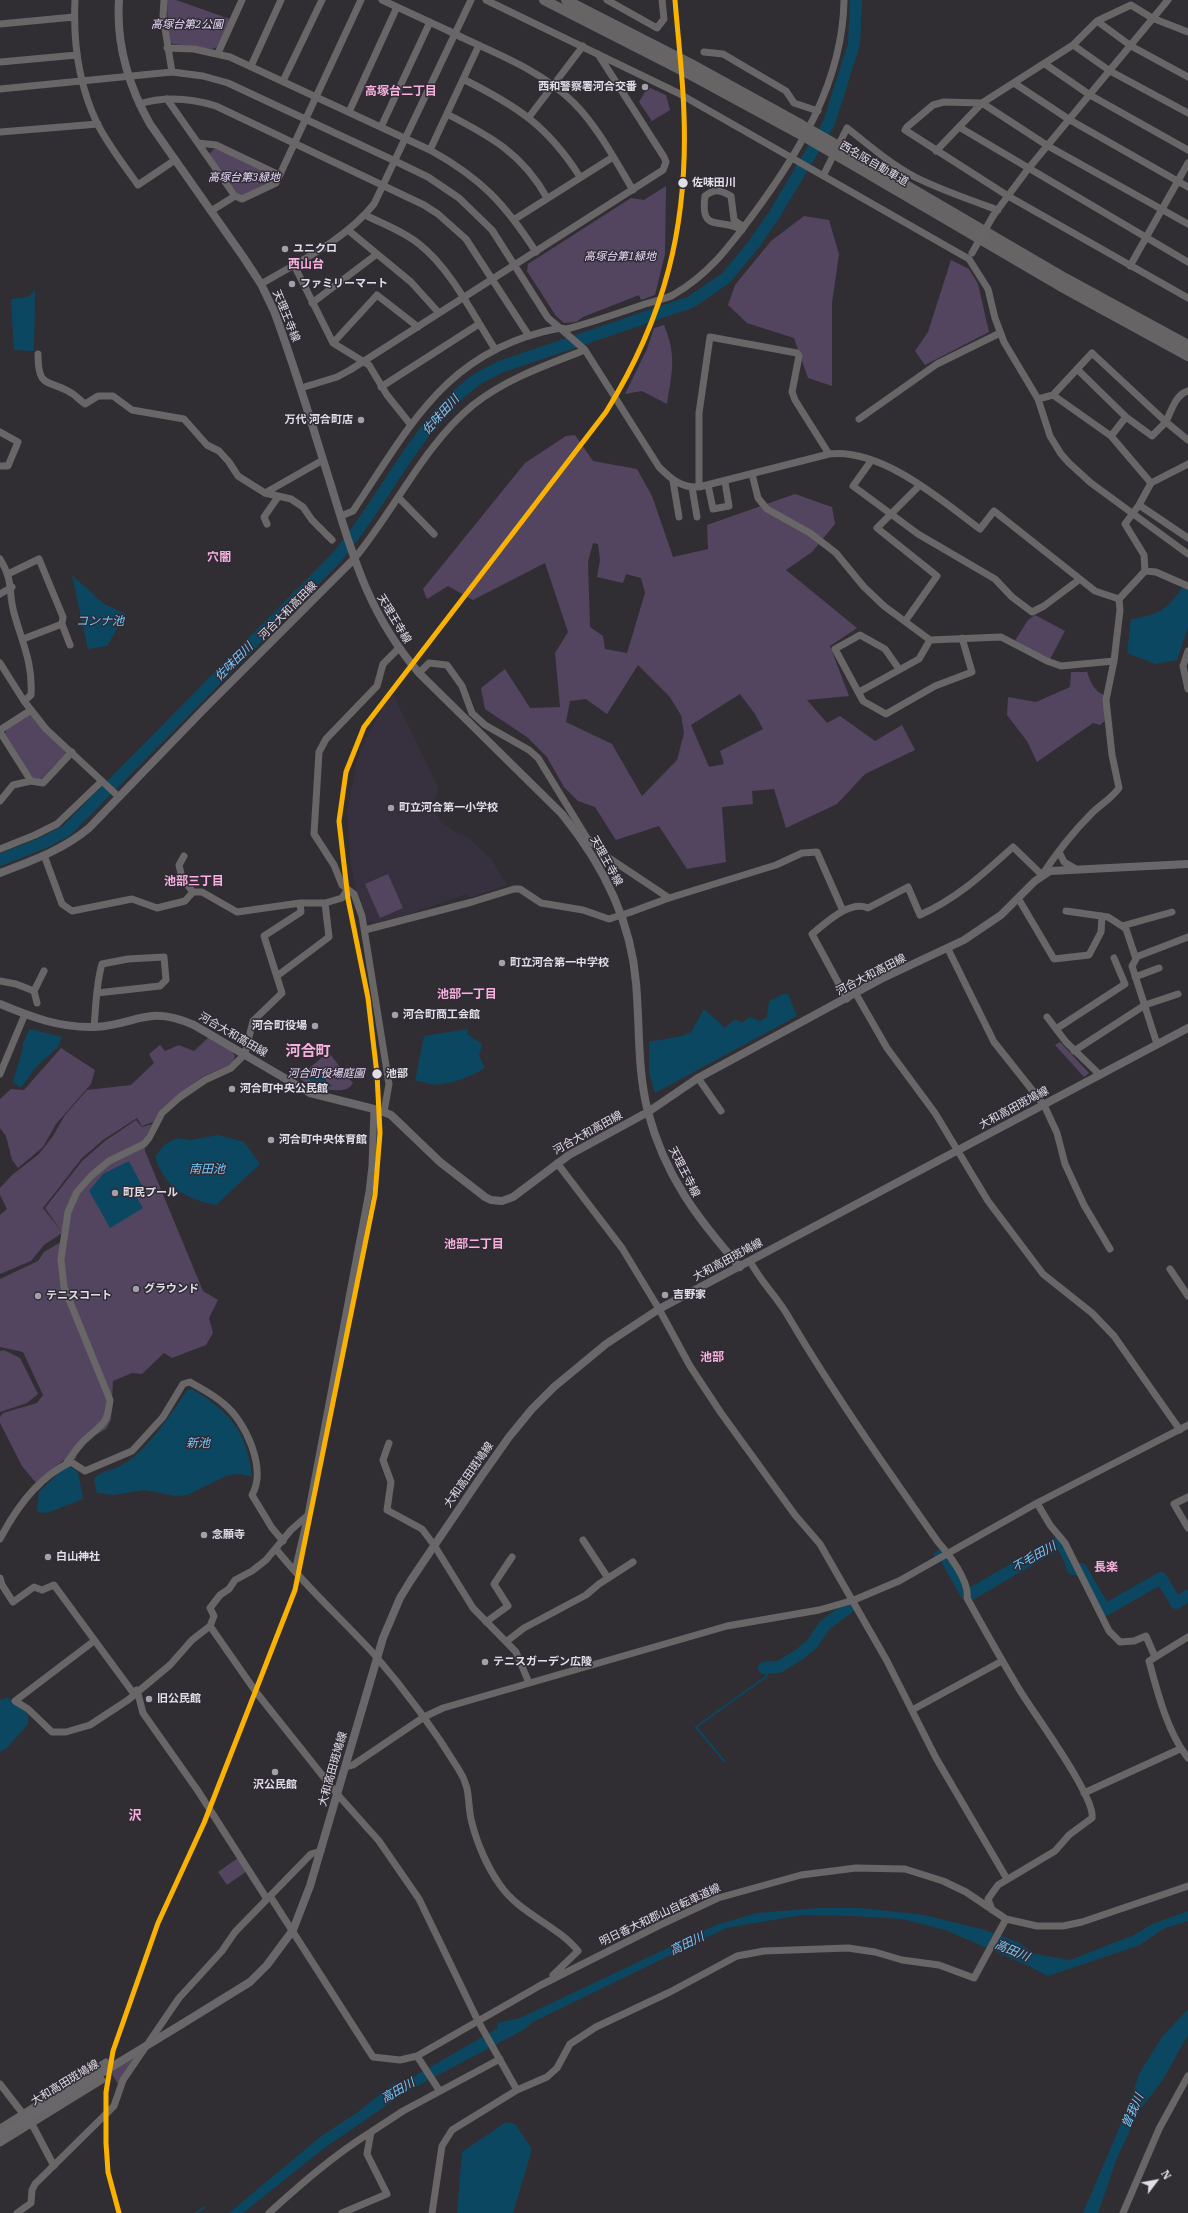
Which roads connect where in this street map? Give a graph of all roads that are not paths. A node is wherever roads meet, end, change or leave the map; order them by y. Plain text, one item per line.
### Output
1 (75, 0) edge
2 (119, 0) edge
3 (164, 0) edge
4 (242, 0) edge
5 (281, 0) edge
6 (322, 0) edge
7 (361, 0) edge
8 (382, 0) edge
9 (471, 0) edge
10 (486, 0) edge
11 (544, 0) edge
12 (566, 0) edge
13 (607, 0) edge
14 (662, 0) edge
15 (844, 0) edge
16 (1168, 0) edge
17 (397, 7) junction
18 (74, 18) junction
19 (1152, 18) junction
20 (1097, 21) junction
21 (430, 22) junction
22 (0, 24) edge
23 (1187, 30) edge
24 (1073, 45) junction
25 (479, 46) junction
26 (583, 46) junction
27 (1131, 46) junction
28 (167, 48) junction
29 (704, 52) dead end
30 (218, 53) junction
31 (597, 53) junction
32 (76, 55) junction
33 (675, 61) junction
34 (0, 62) edge
35 (1044, 64) junction
36 (251, 66) junction
37 (1110, 71) junction
38 (172, 72) junction
39 (127, 76) junction
40 (1188, 77) edge
41 (463, 79) junction
42 (82, 80) junction
43 (283, 81) junction
44 (1014, 83) junction
45 (553, 85) junction
46 (0, 89) edge
47 (1090, 95) junction
48 (316, 96) junction
49 (167, 99) junction
50 (982, 103) junction
51 (139, 104) junction
52 (818, 111) junction
53 (349, 112) junction
54 (1188, 113) edge
55 (447, 114) junction
56 (528, 116) junction
57 (306, 119) junction
58 (1070, 120) junction
59 (98, 124) junction
60 (381, 127) junction
61 (959, 127) junction
62 (798, 128) junction
63 (0, 132) edge
64 (405, 139) junction
65 (294, 142) junction
66 (198, 143) junction
67 (1048, 146) junction
68 (430, 150) junction
69 (1188, 150) edge
70 (936, 151) junction
71 (844, 154) junction
72 (613, 157) junction
73 (794, 158) junction
74 (175, 160) junction
75 (395, 161) junction
76 (1188, 163) edge
77 (1028, 169) junction
78 (824, 174) junction
79 (279, 175) junction
80 (580, 177) junction
81 (1177, 181) junction
82 (384, 185) junction
83 (1188, 187) edge
84 (633, 190) junction
85 (235, 196) junction
86 (1008, 196) junction
87 (547, 198) junction
88 (1163, 209) junction
89 (211, 211) junction
90 (996, 213) junction
91 (365, 215) junction
92 (515, 219) junction
93 (1188, 224) edge
94 (743, 228) junction
95 (348, 230) junction
96 (1146, 238) junction
97 (536, 252) junction
98 (377, 254) junction
99 (971, 256) junction
100 (1188, 262) edge
101 (294, 265) junction
102 (515, 265) junction
103 (1130, 266) junction
104 (493, 279) junction
105 (261, 284) junction
106 (462, 298) junction
107 (1188, 298) edge
108 (312, 303) junction
109 (439, 313) junction
110 (479, 324) junction
111 (418, 327) junction
112 (562, 331) junction
113 (1000, 333) junction
114 (529, 336) junction
115 (333, 343) junction
116 (1188, 344) edge
117 (495, 349) junction
118 (584, 349) junction
119 (38, 354) dead end
120 (1188, 356) edge
121 (363, 361) junction
122 (1077, 369) junction
123 (381, 387) junction
124 (300, 388) junction
125 (1188, 391) edge
126 (1053, 395) junction
127 (1038, 399) junction
128 (1126, 417) junction
129 (858, 419) dead end
130 (1166, 422) junction
131 (411, 425) junction
132 (0, 432) edge
133 (1112, 436) junction
134 (1188, 440) edge
135 (830, 454) junction
136 (323, 460) junction
137 (871, 461) junction
138 (1188, 464) edge
139 (0, 466) edge
140 (752, 474) junction
141 (674, 481) junction
142 (725, 482) junction
143 (1151, 483) junction
144 (708, 485) junction
145 (920, 485) junction
146 (696, 487) junction
147 (265, 493) junction
148 (278, 497) junction
149 (398, 498) junction
150 (1139, 505) junction
151 (1133, 513) junction
152 (892, 514) junction
153 (341, 516) junction
154 (679, 517) dead end
155 (697, 517) dead end
156 (267, 524) dead end
157 (434, 534) dead end
158 (1188, 538) edge
159 (332, 540) dead end
160 (1188, 554) edge
161 (353, 556) junction
162 (0, 560) edge
163 (1145, 571) junction
164 (8, 574) junction
165 (1080, 579) junction
166 (1188, 586) edge
167 (12, 587) junction
168 (0, 594) edge
169 (1119, 599) junction
170 (906, 620) junction
171 (62, 624) junction
172 (962, 638) junction
173 (23, 639) junction
174 (930, 640) junction
175 (70, 645) dead end
176 (399, 648) junction
177 (1188, 651) edge
178 (1114, 661) junction
179 (0, 663) edge
180 (899, 669) junction
181 (419, 673) junction
182 (1187, 673) edge
183 (1188, 689) edge
184 (858, 692) junction
185 (24, 701) junction
186 (31, 710) junction
187 (0, 731) edge
188 (72, 752) junction
189 (31, 781) junction
190 (102, 781) junction
191 (119, 797) junction
192 (0, 801) edge
193 (0, 849) edge
194 (1059, 852) junction
195 (44, 855) junction
196 (184, 856) dead end
197 (1188, 864) edge
198 (1076, 869) junction
199 (0, 873) edge
200 (1042, 875) junction
201 (347, 890) junction
202 (193, 892) junction
203 (669, 898) junction
204 (1018, 898) junction
205 (300, 903) junction
206 (325, 903) junction
207 (843, 911) junction
208 (1066, 911) dead end
209 (1172, 912) dead end
210 (1102, 916) junction
211 (1122, 926) junction
212 (365, 930) junction
213 (1188, 938) edge
214 (948, 949) junction
215 (1136, 957) junction
216 (1114, 958) dead end
217 (1159, 968) dead end
218 (44, 971) dead end
219 (277, 976) junction
220 (1135, 977) junction
221 (0, 981) edge
222 (34, 991) junction
223 (97, 994) junction
224 (856, 994) junction
225 (1178, 994) dead end
226 (847, 999) junction
227 (37, 1002) dead end
228 (0, 1004) edge
229 (1145, 1005) junction
230 (25, 1014) junction
231 (1047, 1017) dead end
232 (94, 1027) junction
233 (1056, 1028) junction
234 (1188, 1028) edge
235 (1158, 1044) junction
236 (1074, 1051) junction
237 (245, 1054) junction
238 (0, 1074) edge
239 (1100, 1075) junction
240 (698, 1078) junction
241 (1044, 1105) junction
242 (374, 1109) junction
243 (720, 1111) dead end
244 (384, 1112) junction
245 (648, 1112) junction
246 (958, 1151) junction
247 (557, 1163) junction
248 (1110, 1249) dead end
249 (750, 1262) junction
250 (740, 1267) junction
251 (1170, 1269) dead end
252 (1188, 1296) edge
253 (659, 1310) junction
254 (1188, 1425) edge
255 (1180, 1430) junction
256 (390, 1443) dead end
257 (65, 1465) junction
258 (1188, 1497) edge
259 (1037, 1503) junction
260 (308, 1515) junction
261 (1188, 1528) edge
262 (0, 1539) edge
263 (582, 1540) dead end
264 (283, 1541) junction
265 (434, 1545) junction
266 (276, 1550) junction
267 (947, 1556) junction
268 (512, 1557) dead end
269 (633, 1562) dead end
270 (295, 1571) junction
271 (0, 1578) edge
272 (608, 1578) junction
273 (854, 1600) junction
274 (486, 1622) junction
275 (210, 1626) junction
276 (1188, 1637) edge
277 (94, 1641) junction
278 (507, 1641) junction
279 (1155, 1657) junction
280 (377, 1658) junction
281 (1002, 1661) junction
282 (529, 1683) junction
283 (135, 1692) junction
284 (912, 1710) junction
285 (424, 1717) junction
286 (1180, 1749) junction
287 (1188, 1758) edge
288 (346, 1767) junction
289 (1084, 1793) junction
290 (338, 1795) junction
291 (320, 1851) junction
292 (1007, 1879) junction
293 (1188, 1886) edge
294 (268, 1898) junction
295 (992, 1910) junction
296 (1005, 1920) junction
297 (293, 1930) junction
298 (541, 1986) junction
299 (479, 2023) junction
300 (498, 2056) junction
301 (418, 2059) junction
302 (106, 2062) dead end
303 (85, 2075) junction
304 (1188, 2076) edge
305 (102, 2080) dead end
306 (0, 2084) edge
307 (92, 2086) junction
308 (437, 2088) junction
309 (517, 2090) junction
310 (22, 2114) junction
311 (30, 2124) junction
312 (0, 2128) edge
313 (371, 2132) junction
314 (0, 2135) edge
315 (0, 2143) edge
316 (54, 2166) junction
317 (18, 2213) edge
318 (269, 2213) edge
319 (342, 2213) edge
320 (432, 2213) edge
321 (1123, 2213) edge

1 - 18 street
2 - 39 main road, 天理王寺線
3 - 28 street
4 - 30 street
5 - 36 street
6 - 43 street
7 - 48 street
8 - 17 street
9 - 64 street
10 - 26 street
11 - 33 highway, 西名阪自動車道
12 - 33 highway, 西名阪自動車道
13 - 14 street
15 - 52 street
16 - 19 street
17 - 21 street
17 - 53 street
18 - 22 street
18 - 32 street
19 - 20 street
19 - 23 street
19 - 27 street
20 - 24 street
20 - 27 street
21 - 25 street, bridge
21 - 60 street
24 - 35 street
24 - 37 street
25 - 41 street
25 - 45 street
26 - 31 street
26 - 45 street
27 - 37 street
27 - 40 street
28 - 30 street
28 - 38 street
29 - 52 street
30 - 36 street
31 - 73 street
31 - 84 street
32 - 34 street
32 - 42 street
33 - 62 highway, 西名阪自動車道
33 - 62 highway, 西名阪自動車道
35 - 44 street
35 - 47 street
36 - 43 street
37 - 47 street
37 - 54 street
38 - 39 street
38 - 57 street
39 - 42 street
39 - 51 main road, 天理王寺線
41 - 55 street
41 - 56 street
42 - 46 street
42 - 59 street
43 - 48 street
44 - 50 street
44 - 58 street
45 - 56 street
45 - 72 street
47 - 58 street
47 - 69 street
48 - 53 street
48 - 57 street
49 - 51 street
49 - 65 street
49 - 66 street
50 - 61 street
50 - 67 street
50 - 70 street
51 - 74 main road, 天理王寺線
52 - 73 street
53 - 60 street
55 - 68 street
55 - 87 street
56 - 80 street
57 - 65 street
57 - 75 street
58 - 67 street
58 - 81 street
59 - 63 street
59 - 74 street
60 - 64 street
61 - 70 street
61 - 77 street
62 - 71 highway, 西名阪自動車道, bridge
64 - 68 street
64 - 75 street
65 - 79 street
65 - 82 street
66 - 79 street
66 - 85 street
67 - 77 street
67 - 88 street
68 - 92 street
70 - 86 street
71 - 116 highway, 西名阪自動車道
71 - 120 highway, 西名阪自動車道
72 - 80 street
72 - 84 street
73 - 78 street
73 - 94 street
74 - 89 main road, 天理王寺線
75 - 82 street
75 - 102 street
76 - 81 street
77 - 86 street
77 - 96 street
78 - 90 street
78 - 99 street
79 - 85 street
80 - 87 street
81 - 83 street
81 - 88 street
82 - 91 street
82 - 104 street
84 - 97 street
85 - 89 street
86 - 90 street
86 - 103 street
87 - 92 street
88 - 93 street
88 - 96 street
89 - 105 main road, 天理王寺線
90 - 99 street, bridge
91 - 95 street
91 - 106 street
92 - 97 street
94 - 94 street
94 - 112 street
95 - 98 street
95 - 101 street
96 - 100 street
96 - 103 street
97 - 102 street
98 - 108 street
98 - 109 street
99 - 113 street
101 - 105 street
101 - 108 street
102 - 104 street
102 - 112 street
103 - 107 street
104 - 106 street
104 - 114 street
105 - 124 main road, 天理王寺線
106 - 109 street
106 - 110 street
108 - 115 street
109 - 111 street
110 - 117 street
110 - 123 street
111 - 115 street
111 - 121 street
112 - 114 street
112 - 118 street
113 - 127 street
113 - 129 street
114 - 117 street
115 - 121 street
117 - 131 street
118 - 141 street
118 - 149 street
119 - 147 street
121 - 123 street
121 - 124 street
122 - 126 street
122 - 128 street
122 - 130 street
123 - 131 street
124 - 136 main road, 天理王寺線
125 - 130 street
126 - 127 street
126 - 133 street
127 - 151 street
128 - 130 street
128 - 133 street
130 - 134 street
131 - 153 street
132 - 139 street
133 - 143 street
135 - 137 street
135 - 140 street
135 - 146 street
136 - 147 street
136 - 153 main road, 天理王寺線
137 - 145 street
137 - 152 street
138 - 143 street
140 - 142 street
140 - 170 street
141 - 146 street
141 - 154 street
142 - 144 street
142 - 144 street
143 - 150 street
144 - 146 street
145 - 152 street
145 - 165 street
146 - 155 street
147 - 148 street
148 - 156 street
148 - 159 street
149 - 157 street
149 - 161 street
150 - 151 street
150 - 158 street
151 - 160 street
151 - 163 street
152 - 165 street
152 - 170 street
153 - 161 main road, 天理王寺線
161 - 176 main road, 天理王寺線
161 - 191 main road, 河合大和高田線
162 - 164 street
163 - 166 street
163 - 169 street
164 - 167 street
164 - 171 street
165 - 169 street
167 - 168 street
167 - 173 street
169 - 178 street
170 - 174 street
171 - 173 street
171 - 175 street
172 - 174 street
172 - 178 street
172 - 184 street
173 - 185 street
174 - 180 street
176 - 181 main road, 天理王寺線
176 - 201 street
177 - 182 street
178 - 194 street
179 - 185 street
180 - 184 street
180 - 184 street
181 - 203 street
181 - 245 main road, 天理王寺線
182 - 183 street
185 - 186 street
186 - 187 street
186 - 188 street
187 - 189 street
188 - 189 street
188 - 190 street
189 - 192 street
190 - 191 street
190 - 193 street
191 - 195 main road, 河合大和高田線
194 - 198 street
194 - 200 street
195 - 199 main road, 河合大和高田線
195 - 202 street
196 - 202 street
197 - 198 main road, 河合大和高田線
198 - 200 main road, 河合大和高田線
200 - 204 main road, 河合大和高田線
200 - 207 street
201 - 206 street
201 - 212 street
202 - 205 street
203 - 207 street
203 - 212 street, bridge
204 - 210 street
204 - 214 main road, 河合大和高田線
205 - 206 street
205 - 219 street
206 - 219 street
207 - 226 street
208 - 210 street
209 - 211 street
210 - 211 street
211 - 215 street
212 - 244 street
213 - 215 street
214 - 224 main road, 河合大和高田線
214 - 241 street
215 - 220 street
216 - 233 street
217 - 220 street
218 - 222 street
219 - 237 street
220 - 229 street
221 - 222 street
222 - 227 street
223 - 223 street
223 - 232 street
224 - 226 main road, 河合大和高田線
224 - 246 street
225 - 229 street
226 - 240 main road, 河合大和高田線
228 - 230 main road, 河合大和高田線
229 - 235 street
229 - 236 street
230 - 232 main road, 河合大和高田線
230 - 238 street
231 - 233 street
232 - 237 main road, 河合大和高田線
233 - 236 street
234 - 235 main road, 大和高田斑鳩線
235 - 239 main road, 大和高田斑鳩線
236 - 239 street
237 - 242 main road, 河合大和高田線
237 - 257 street
239 - 241 main road, 大和高田斑鳩線
240 - 243 street
240 - 245 main road, 河合大和高田線
241 - 246 main road, 大和高田斑鳩線
241 - 248 street
242 - 244 main road, 河合大和高田線
242 - 260 street
244 - 247 main road, 河合大和高田線
245 - 247 main road, 河合大和高田線
245 - 250 main road, 天理王寺線
246 - 249 main road, 大和高田斑鳩線
246 - 255 street
247 - 253 street
249 - 250 main road, 大和高田斑鳩線
249 - 267 street
250 - 253 main road, 大和高田斑鳩線
251 - 252 street
253 - 265 main road, 大和高田斑鳩線
253 - 273 street
254 - 255 street
255 - 259 street
256 - 265 street
257 - 262 street
257 - 264 street
258 - 261 street
259 - 267 street
259 - 279 street
260 - 264 street
260 - 270 street
263 - 272 street
264 - 266 street
265 - 274 street
265 - 280 main road, 大和高田斑鳩線
266 - 270 street
266 - 275 street
267 - 273 street
267 - 281 street
268 - 274 street
269 - 272 street
270 - 280 street
271 - 277 street
272 - 278 street
273 - 282 street
273 - 284 street
274 - 278 street
275 - 283 street
275 - 290 street
276 - 279 street
277 - 283 street
277 - 283 street
278 - 282 street
279 - 286 street
280 - 285 street
280 - 288 main road, 大和高田斑鳩線
281 - 284 street
281 - 289 street
282 - 285 street
283 - 294 street
284 - 292 street
285 - 288 street
285 - 298 street
286 - 287 street
286 - 289 street
288 - 290 main road, 大和高田斑鳩線
289 - 292 street
290 - 291 main road, 大和高田斑鳩線
290 - 299 street
291 - 294 street
291 - 297 main road, 大和高田斑鳩線
292 - 295 street
293 - 296 street, 明日香大和郡山自転車道線
294 - 297 street
294 - 316 street
295 - 296 street, 明日香大和郡山自転車道線
295 - 298 street, 明日香大和郡山自転車道線
296 - 309 street
297 - 301 street, 明日香大和郡山自転車道線
297 - 314 main road, 大和高田斑鳩線, bridge
298 - 299 street, 明日香大和郡山自転車道線
299 - 300 street
299 - 301 street, 明日香大和郡山自転車道線
300 - 308 street
300 - 309 street
301 - 308 street
302 - 303 street
303 - 307 street
303 - 310 street
304 - 321 street
305 - 307 street
306 - 310 street
307 - 311 street
308 - 313 street
309 - 320 street
310 - 311 street
310 - 312 street
311 - 315 street
311 - 316 street
313 - 318 street
313 - 319 street
316 - 317 street

